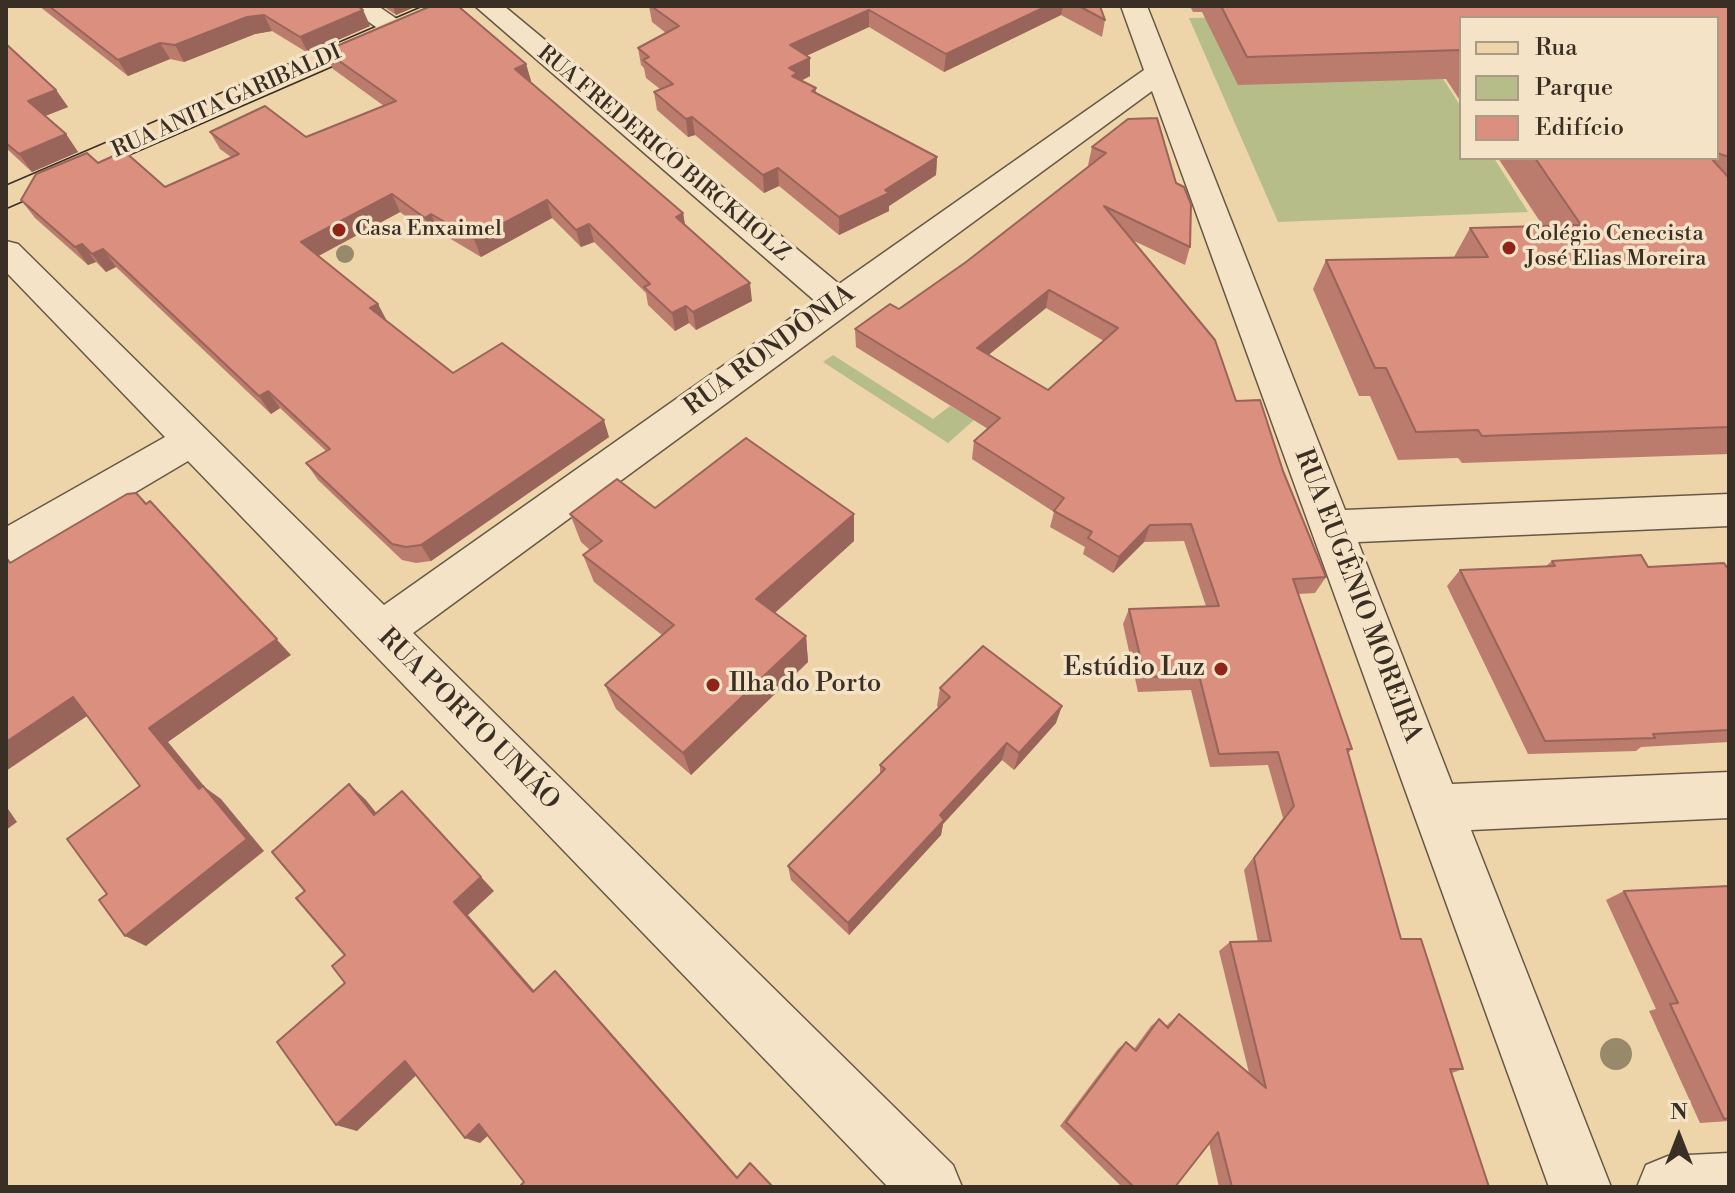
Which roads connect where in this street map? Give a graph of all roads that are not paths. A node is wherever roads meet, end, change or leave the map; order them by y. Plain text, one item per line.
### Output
1 (359, 6) edge
2 (447, 6) edge
3 (488, 6) edge
4 (1134, 6) edge
5 (396, 28) junction
6 (1159, 72) junction
7 (6, 198) edge
8 (6, 252) edge
9 (838, 302) junction
10 (192, 440) junction
11 (1729, 510) edge
12 (1331, 527) junction
13 (6, 548) edge
14 (381, 631) junction
15 (1729, 795) edge
16 (1437, 808) junction
17 (1729, 1184) edge
18 (931, 1187) edge
19 (1580, 1187) edge
20 (1668, 1187) edge

1 - 5 street
2 - 5 main road, RUA ANITA GARIBALDI
3 - 9 street, RUA FREDERICO BIRCKHOLZ
4 - 6 street, RUA EUGÊNIO MOREIRA
5 - 7 main road, RUA ANITA GARIBALDI
6 - 9 street, RUA RONDÔNIA
6 - 12 street, RUA EUGÊNIO MOREIRA
8 - 10 street, RUA PORTO UNIÃO
9 - 14 street, RUA RONDÔNIA
10 - 13 street
10 - 14 street, RUA PORTO UNIÃO
11 - 12 street
12 - 16 street, RUA EUGÊNIO MOREIRA
14 - 18 street, RUA PORTO UNIÃO
15 - 16 street
16 - 19 street, RUA EUGÊNIO MOREIRA
17 - 20 street

